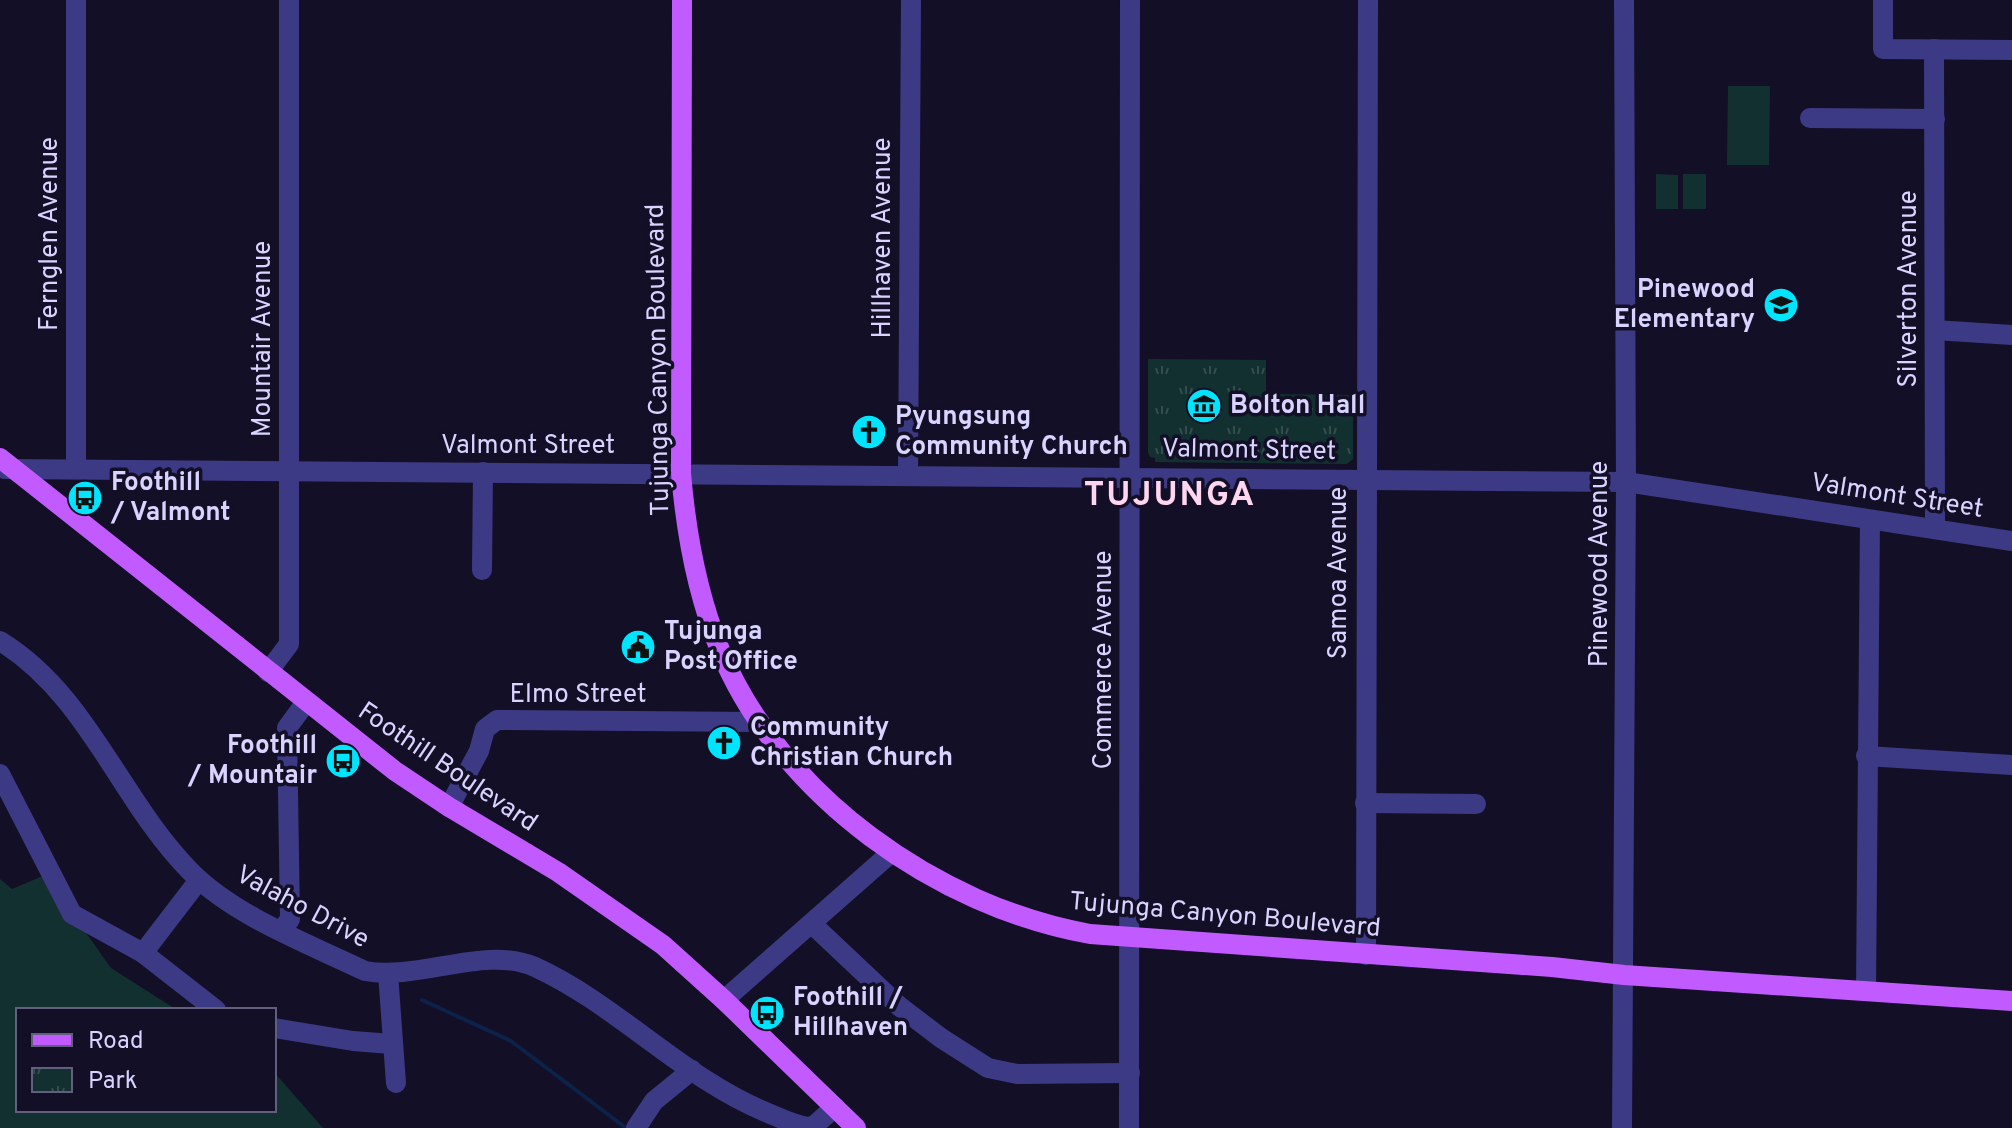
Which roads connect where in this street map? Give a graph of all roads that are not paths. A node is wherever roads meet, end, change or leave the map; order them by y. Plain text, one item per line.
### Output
1 (76, 0) edge
2 (289, 0) edge
3 (682, 0) edge
4 (911, 0) edge
5 (1130, 0) edge
6 (1368, 0) edge
7 (1624, 0) edge
8 (1883, 0) edge
9 (1934, 49) junction
10 (2012, 50) edge
11 (1810, 118) dead end
12 (1935, 119) junction
13 (1935, 330) junction
14 (2012, 335) edge
15 (4, 465) edge
16 (76, 469) junction
17 (288, 470) junction
18 (483, 472) junction
19 (681, 473) junction
20 (908, 476) junction
21 (1129, 476) junction
22 (1365, 479) junction
23 (1626, 482) junction
24 (1870, 520) junction
25 (1935, 529) junction
26 (2012, 541) edge
27 (482, 570) dead end
28 (0, 641) edge
29 (268, 672) junction
30 (306, 702) junction
31 (760, 722) junction
32 (1866, 756) junction
33 (2012, 765) edge
34 (0, 774) edge
35 (1365, 803) junction
36 (1476, 804) dead end
37 (449, 807) junction
38 (892, 852) junction
39 (199, 880) junction
40 (812, 924) junction
41 (282, 930) junction
42 (1130, 937) junction
43 (143, 953) junction
44 (1366, 955) junction
45 (388, 973) junction
46 (1624, 975) junction
47 (1866, 991) junction
48 (724, 1000) junction
49 (2012, 1001) edge
50 (213, 1008) edge
51 (276, 1028) edge
52 (392, 1044) junction
53 (692, 1070) junction
54 (1130, 1073) junction
55 (396, 1083) dead end
56 (835, 1107) junction
57 (636, 1128) edge
58 (856, 1128) edge
59 (1129, 1128) edge
60 (1622, 1128) edge

1 - 16 street, Fernglen Avenue
2 - 17 street, Mountair Avenue
3 - 19 main road, Tujunga Canyon Boulevard
4 - 20 street, Hillhaven Avenue
5 - 21 street, Commerce Avenue
6 - 22 street, Samoa Avenue
7 - 23 street, Pinewood Avenue
8 - 9 street
9 - 10 street
9 - 12 street, Silverton Avenue
11 - 12 street
12 - 13 street, Silverton Avenue
13 - 14 street
13 - 25 street, Silverton Avenue
15 - 16 street, Valmont Street
15 - 29 main road, Foothill Boulevard
16 - 17 street, Valmont Street
17 - 18 street, Valmont Street
17 - 29 street, Mountair Avenue
18 - 19 street, Valmont Street
18 - 27 street
19 - 20 street, Valmont Street
19 - 31 main road, Tujunga Canyon Boulevard
20 - 21 street, Valmont Street
21 - 22 street, Valmont Street
21 - 42 street, Commerce Avenue
22 - 23 street, Valmont Street
22 - 35 street, Samoa Avenue
23 - 24 street, Valmont Street
23 - 46 street, Pinewood Avenue
24 - 25 street, Valmont Street
24 - 32 street
25 - 26 street, Valmont Street
28 - 39 street, Valaho Drive
29 - 30 main road, Foothill Boulevard
30 - 37 main road, Foothill Boulevard
30 - 41 street
31 - 37 street, Elmo Street
31 - 38 main road, Tujunga Canyon Boulevard
32 - 33 street
32 - 47 street
34 - 43 street
35 - 36 street
35 - 44 street, Samoa Avenue
37 - 48 main road, Foothill Boulevard
38 - 40 street
38 - 42 main road, Tujunga Canyon Boulevard
39 - 41 street, Valaho Drive
39 - 43 street
40 - 48 street
40 - 54 street
41 - 45 street, Valaho Drive
42 - 44 main road, Tujunga Canyon Boulevard
42 - 54 street, Commerce Avenue
43 - 50 street
44 - 46 main road, Tujunga Canyon Boulevard
45 - 52 street
45 - 53 street, Valaho Drive
46 - 47 main road, Tujunga Canyon Boulevard
46 - 60 street, Pinewood Avenue
47 - 49 main road, Tujunga Canyon Boulevard
48 - 56 main road, Foothill Boulevard
51 - 52 street
52 - 55 street
53 - 56 street, Valaho Drive
53 - 57 street
54 - 59 street, Commerce Avenue
56 - 58 main road, Foothill Boulevard

